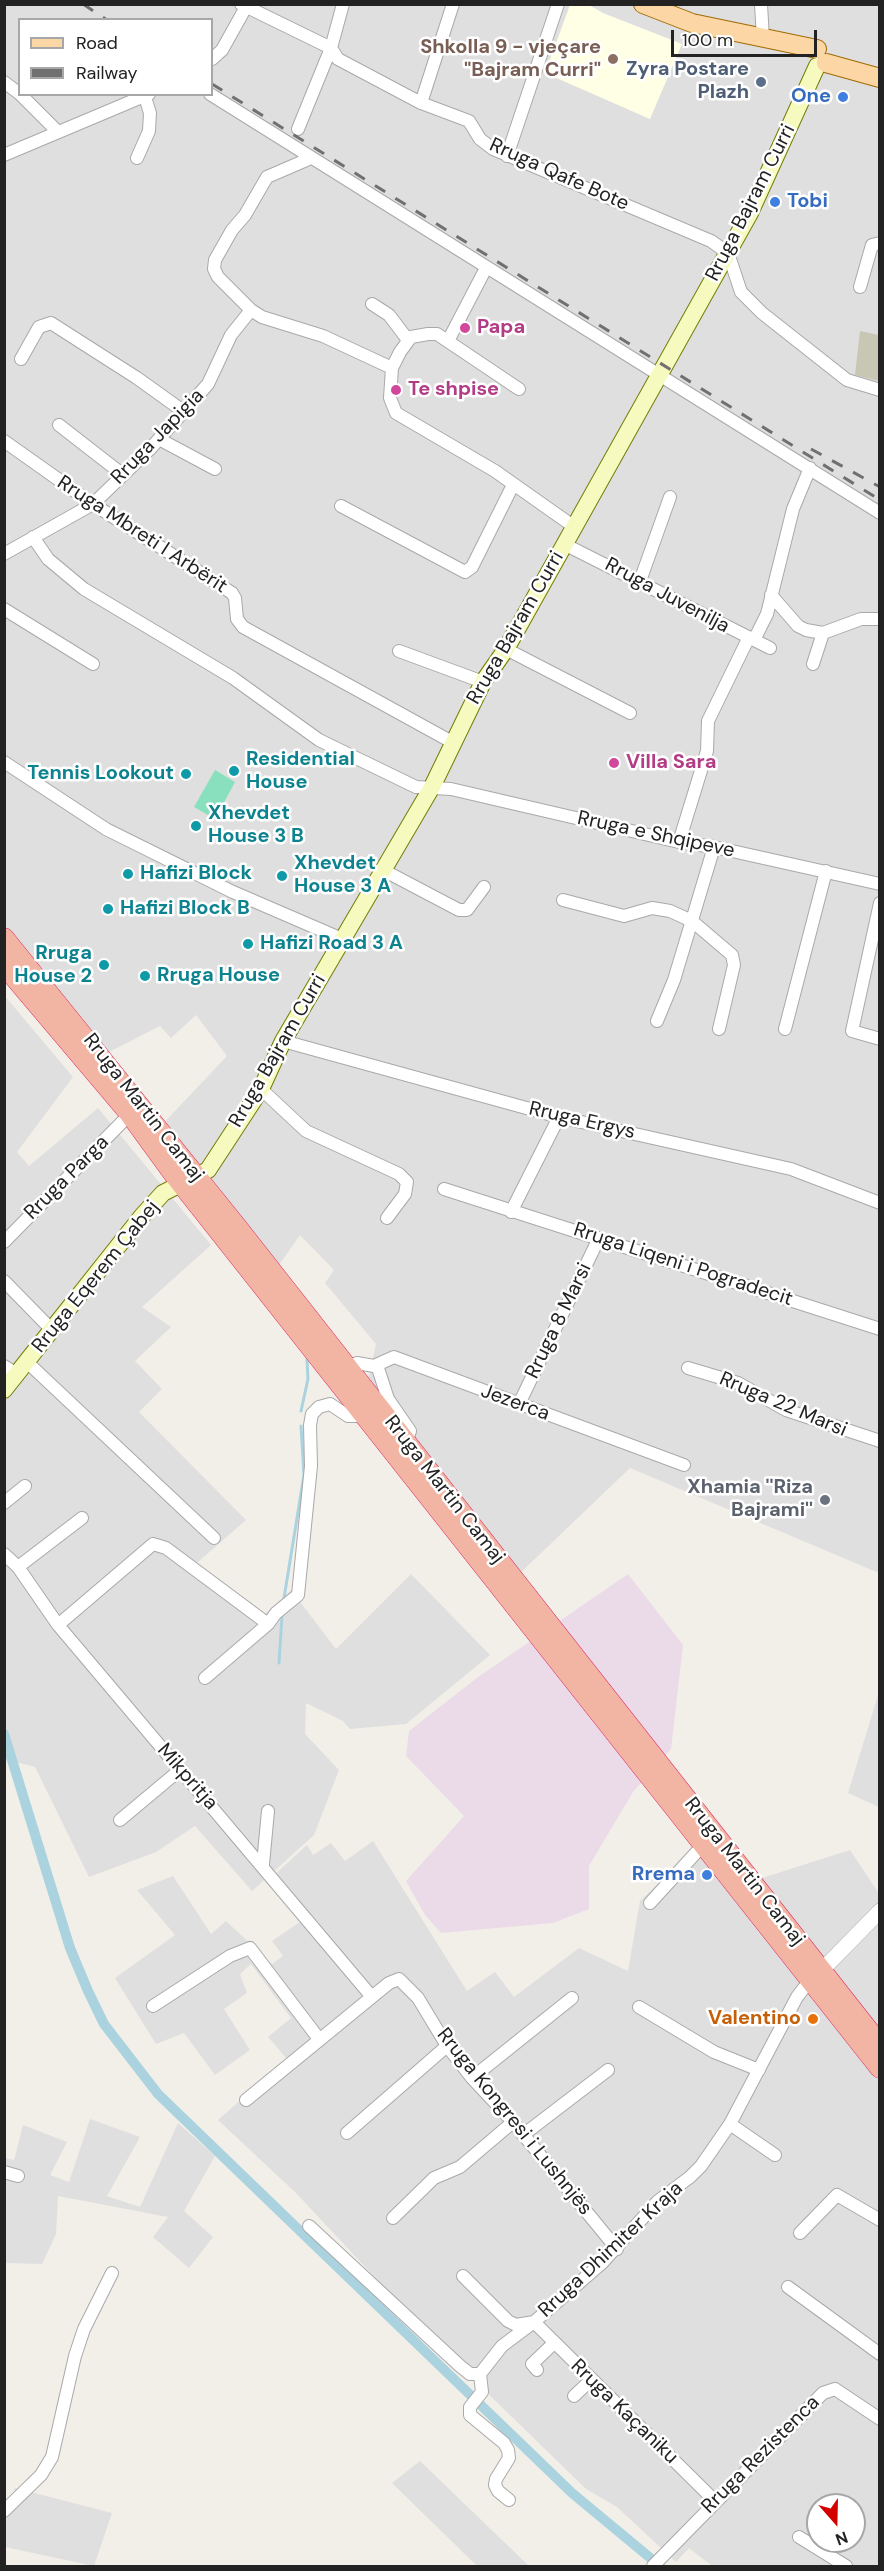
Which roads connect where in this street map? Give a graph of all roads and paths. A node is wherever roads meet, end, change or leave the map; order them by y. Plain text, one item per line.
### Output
1 (343, 4) edge
2 (453, 4) edge
3 (558, 4) edge
4 (643, 4) edge
5 (761, 4) edge
6 (244, 6) edge
7 (764, 39) junction
8 (331, 48) junction
9 (213, 58) edge
10 (817, 59) junction
11 (879, 78) edge
12 (4, 82) edge
13 (18, 92) edge
14 (22, 96) edge
15 (147, 96) edge
16 (213, 96) edge
17 (421, 103) junction
18 (298, 129) dead end
19 (57, 131) junction
20 (4, 155) edge
21 (507, 156) junction
22 (137, 158) dead end
23 (311, 158) junction
24 (879, 243) edge
25 (728, 253) junction
26 (486, 268) junction
27 (860, 287) dead end
28 (372, 304) dead end
29 (251, 310) junction
30 (408, 340) junction
31 (448, 341) junction
32 (21, 358) dead end
33 (392, 368) junction
34 (658, 375) junction
35 (519, 389) dead end
36 (879, 390) edge
37 (183, 411) junction
38 (59, 425) dead end
39 (159, 439) junction
40 (4, 441) edge
41 (810, 468) junction
42 (215, 469) dead end
43 (122, 474) junction
44 (513, 485) junction
45 (670, 497) dead end
46 (93, 504) junction
47 (341, 506) dead end
48 (879, 513) edge
49 (573, 526) junction
50 (33, 537) junction
51 (564, 543) junction
52 (4, 554) edge
53 (640, 581) junction
54 (771, 595) junction
55 (4, 609) edge
56 (879, 618) edge
57 (823, 633) junction
58 (748, 639) junction
59 (770, 648) dead end
60 (506, 649) junction
61 (399, 651) dead end
62 (93, 664) dead end
63 (813, 664) dead end
64 (483, 682) junction
65 (630, 713) dead end
66 (452, 742) junction
67 (4, 762) edge
68 (432, 787) junction
69 (679, 842) junction
70 (714, 847) junction
71 (383, 870) junction
72 (826, 872) junction
73 (879, 884) edge
74 (484, 887) dead end
75 (563, 900) dead end
76 (879, 903) edge
77 (692, 921) junction
78 (4, 938) edge
79 (342, 939) junction
80 (4, 965) edge
81 (657, 1021) dead end
82 (718, 1029) dead end
83 (785, 1029) dead end
84 (879, 1039) edge
85 (283, 1041) junction
86 (261, 1089) junction
87 (130, 1114) junction
88 (559, 1118) junction
89 (188, 1180) junction
90 (444, 1189) dead end
91 (879, 1203) edge
92 (511, 1212) junction
93 (387, 1218) dead end
94 (598, 1238) junction
95 (4, 1242) edge
96 (4, 1281) edge
97 (879, 1329) edge
98 (52, 1330) junction
99 (377, 1365) junction
100 (16, 1367) edge
101 (347, 1367) junction
102 (688, 1368) dead end
103 (4, 1390) edge
104 (519, 1404) junction
105 (366, 1416) junction
106 (879, 1441) edge
107 (406, 1442) junction
108 (684, 1466) dead end
109 (25, 1486) dead end
110 (4, 1503) edge
111 (82, 1518) dead end
112 (214, 1538) dead end
113 (4, 1554) edge
114 (18, 1568) junction
115 (268, 1624) junction
116 (58, 1625) junction
117 (205, 1678) dead end
118 (181, 1769) junction
119 (268, 1811) dead end
120 (120, 1820) dead end
121 (703, 1845) junction
122 (263, 1864) junction
123 (650, 1903) dead end
124 (879, 1911) edge
125 (816, 1975) junction
126 (372, 1997) junction
127 (573, 1998) dead end
128 (153, 2006) dead end
129 (639, 2007) dead end
130 (319, 2039) junction
131 (879, 2045) edge
132 (447, 2046) junction
133 (879, 2067) edge
134 (608, 2070) dead end
135 (759, 2070) junction
136 (472, 2078) junction
137 (246, 2100) dead end
138 (513, 2122) junction
139 (730, 2124) junction
140 (347, 2133) dead end
141 (523, 2135) junction
142 (775, 2155) dead end
143 (4, 2172) edge
144 (18, 2176) dead end
145 (393, 2218) dead end
146 (879, 2220) edge
147 (309, 2226) dead end
148 (800, 2233) dead end
149 (617, 2248) junction
150 (112, 2273) dead end
151 (463, 2276) dead end
152 (788, 2287) dead end
153 (534, 2322) junction
154 (554, 2343) junction
155 (879, 2354) edge
156 (537, 2370) dead end
157 (480, 2374) junction
158 (592, 2379) junction
159 (574, 2396) dead end
160 (879, 2420) edge
161 (509, 2500) dead end
162 (715, 2501) junction
163 (4, 2511) edge
164 (799, 2537) dead end
165 (653, 2566) edge
166 (846, 2566) edge

1 - 8 street
2 - 17 street
3 - 21 street
4 - 7 main road
5 - 7 street
6 - 8 street, Rruga Qafe Bote
6 - 9 street
7 - 10 main road
8 - 17 street, Rruga Qafe Bote
8 - 18 street
10 - 11 main road
10 - 25 main road, Rruga Bajram Curri
12 - 13 street
14 - 19 street
15 - 19 street
15 - 22 street
16 - 23 street
17 - 21 street, Rruga Qafe Bote
19 - 20 street
21 - 25 street, Rruga Qafe Bote
23 - 26 street
23 - 29 street
24 - 27 street
25 - 34 main road, Rruga Bajram Curri
25 - 36 street
26 - 31 street
26 - 34 street
28 - 30 street
29 - 33 street
29 - 37 street, Rruga Japigia
30 - 31 street
30 - 33 street
31 - 35 street
32 - 37 street
33 - 44 street
34 - 41 street
34 - 49 main road, Rruga Bajram Curri
37 - 39 street, Rruga Japigia
38 - 43 street
39 - 42 street
39 - 43 street, Rruga Japigia
40 - 46 street, Rruga Mbreti I Arbërit
41 - 48 street
41 - 54 street
43 - 46 street, Rruga Japigia
44 - 47 street
44 - 49 street
45 - 53 street
46 - 50 street, Rruga Japigia
46 - 66 street, Rruga Mbreti I Arbërit
49 - 51 main road, Rruga Bajram Curri
50 - 52 street, Rruga Japigia
50 - 68 street, Rruga e Shqipeve
51 - 53 street, Rruga Juvenilja
51 - 60 main road, Rruga Bajram Curri
53 - 58 street, Rruga Juvenilja
54 - 57 street
54 - 58 street
55 - 62 street
56 - 57 street
57 - 63 street
58 - 59 street, Rruga Juvenilja
58 - 69 street
60 - 64 main road, Rruga Bajram Curri
60 - 65 street
61 - 64 street
64 - 66 main road, Rruga Bajram Curri
66 - 68 main road, Rruga Bajram Curri
67 - 79 street
68 - 69 street, Rruga e Shqipeve
68 - 71 main road, Rruga Bajram Curri
69 - 70 street, Rruga e Shqipeve
70 - 72 street, Rruga e Shqipeve
70 - 77 street
71 - 74 street
71 - 79 main road, Rruga Bajram Curri
72 - 73 street, Rruga e Shqipeve
72 - 83 street
75 - 77 street
76 - 84 street
77 - 81 street
77 - 82 street
78 - 89 highway, Rruga Martin Camaj
79 - 85 main road, Rruga Bajram Curri
80 - 87 highway, Rruga Martin Camaj
85 - 86 main road, Rruga Bajram Curri
85 - 88 street, Rruga Ergys
86 - 89 main road, Rruga Bajram Curri
86 - 93 street
87 - 89 highway, Rruga Martin Camaj
87 - 95 street, Rruga Parga
88 - 91 street, Rruga Ergys
88 - 92 street
89 - 98 main road, Rruga Eqerem Çabej
89 - 101 highway, Rruga Martin Camaj
89 - 105 highway, Rruga Martin Camaj
90 - 92 street, Rruga Liqeni i Pogradecit
92 - 94 street, Rruga Liqeni i Pogradecit
94 - 97 street, Rruga Liqeni i Pogradecit
94 - 104 street, Rruga 8 Marsi
96 - 98 street
98 - 100 main road, Rruga Eqerem Çabej
99 - 101 street, Jezerca
99 - 104 street, Jezerca
99 - 107 street
100 - 103 main road, Rruga Eqerem Çabej
100 - 112 street
101 - 107 highway, Rruga Martin Camaj
102 - 106 street, Rruga 22 Marsi
104 - 108 street, Jezerca
105 - 115 street
105 - 121 highway, Rruga Martin Camaj
107 - 125 highway, Rruga Martin Camaj
109 - 110 street
111 - 114 street
113 - 114 street, Mikpritja
114 - 116 street, Mikpritja
115 - 116 street
115 - 117 street
116 - 118 street, Mikpritja
118 - 120 street
118 - 122 street, Mikpritja
119 - 122 street
121 - 123 street
121 - 125 highway, Rruga Martin Camaj
122 - 126 street, Mikpritja
124 - 125 street, Rruga Dhimiter Kraja
125 - 131 highway, Rruga Martin Camaj
125 - 133 highway, Rruga Martin Camaj
125 - 135 street, Rruga Dhimiter Kraja
126 - 130 street, Rruga Kongresi i Lushnjës
126 - 132 street, Rruga Kongresi i Lushnjës
127 - 136 street
128 - 130 street
129 - 135 street
130 - 137 street, Rruga Kongresi i Lushnjës
132 - 136 street, Rruga Kongresi i Lushnjës
132 - 140 street
134 - 141 street
135 - 139 street, Rruga Dhimiter Kraja
136 - 138 street, Rruga Kongresi i Lushnjës
138 - 141 street, Rruga Kongresi i Lushnjës
138 - 145 street
139 - 142 street
139 - 149 street, Rruga Dhimiter Kraja
141 - 149 street, Rruga Kongresi i Lushnjës
143 - 144 street
146 - 148 street
147 - 157 street
149 - 153 street, Rruga Dhimiter Kraja
150 - 163 street
151 - 153 street
152 - 155 street
153 - 154 street, Rruga Kaçaniku
153 - 157 street, Rruga Dhimiter Kraja
154 - 156 street
154 - 158 street, Rruga Kaçaniku
157 - 161 street
158 - 159 street
158 - 162 street, Rruga Kaçaniku
160 - 162 street, Rruga Rezistenca
162 - 165 street, Rruga Rezistenca
164 - 166 street

